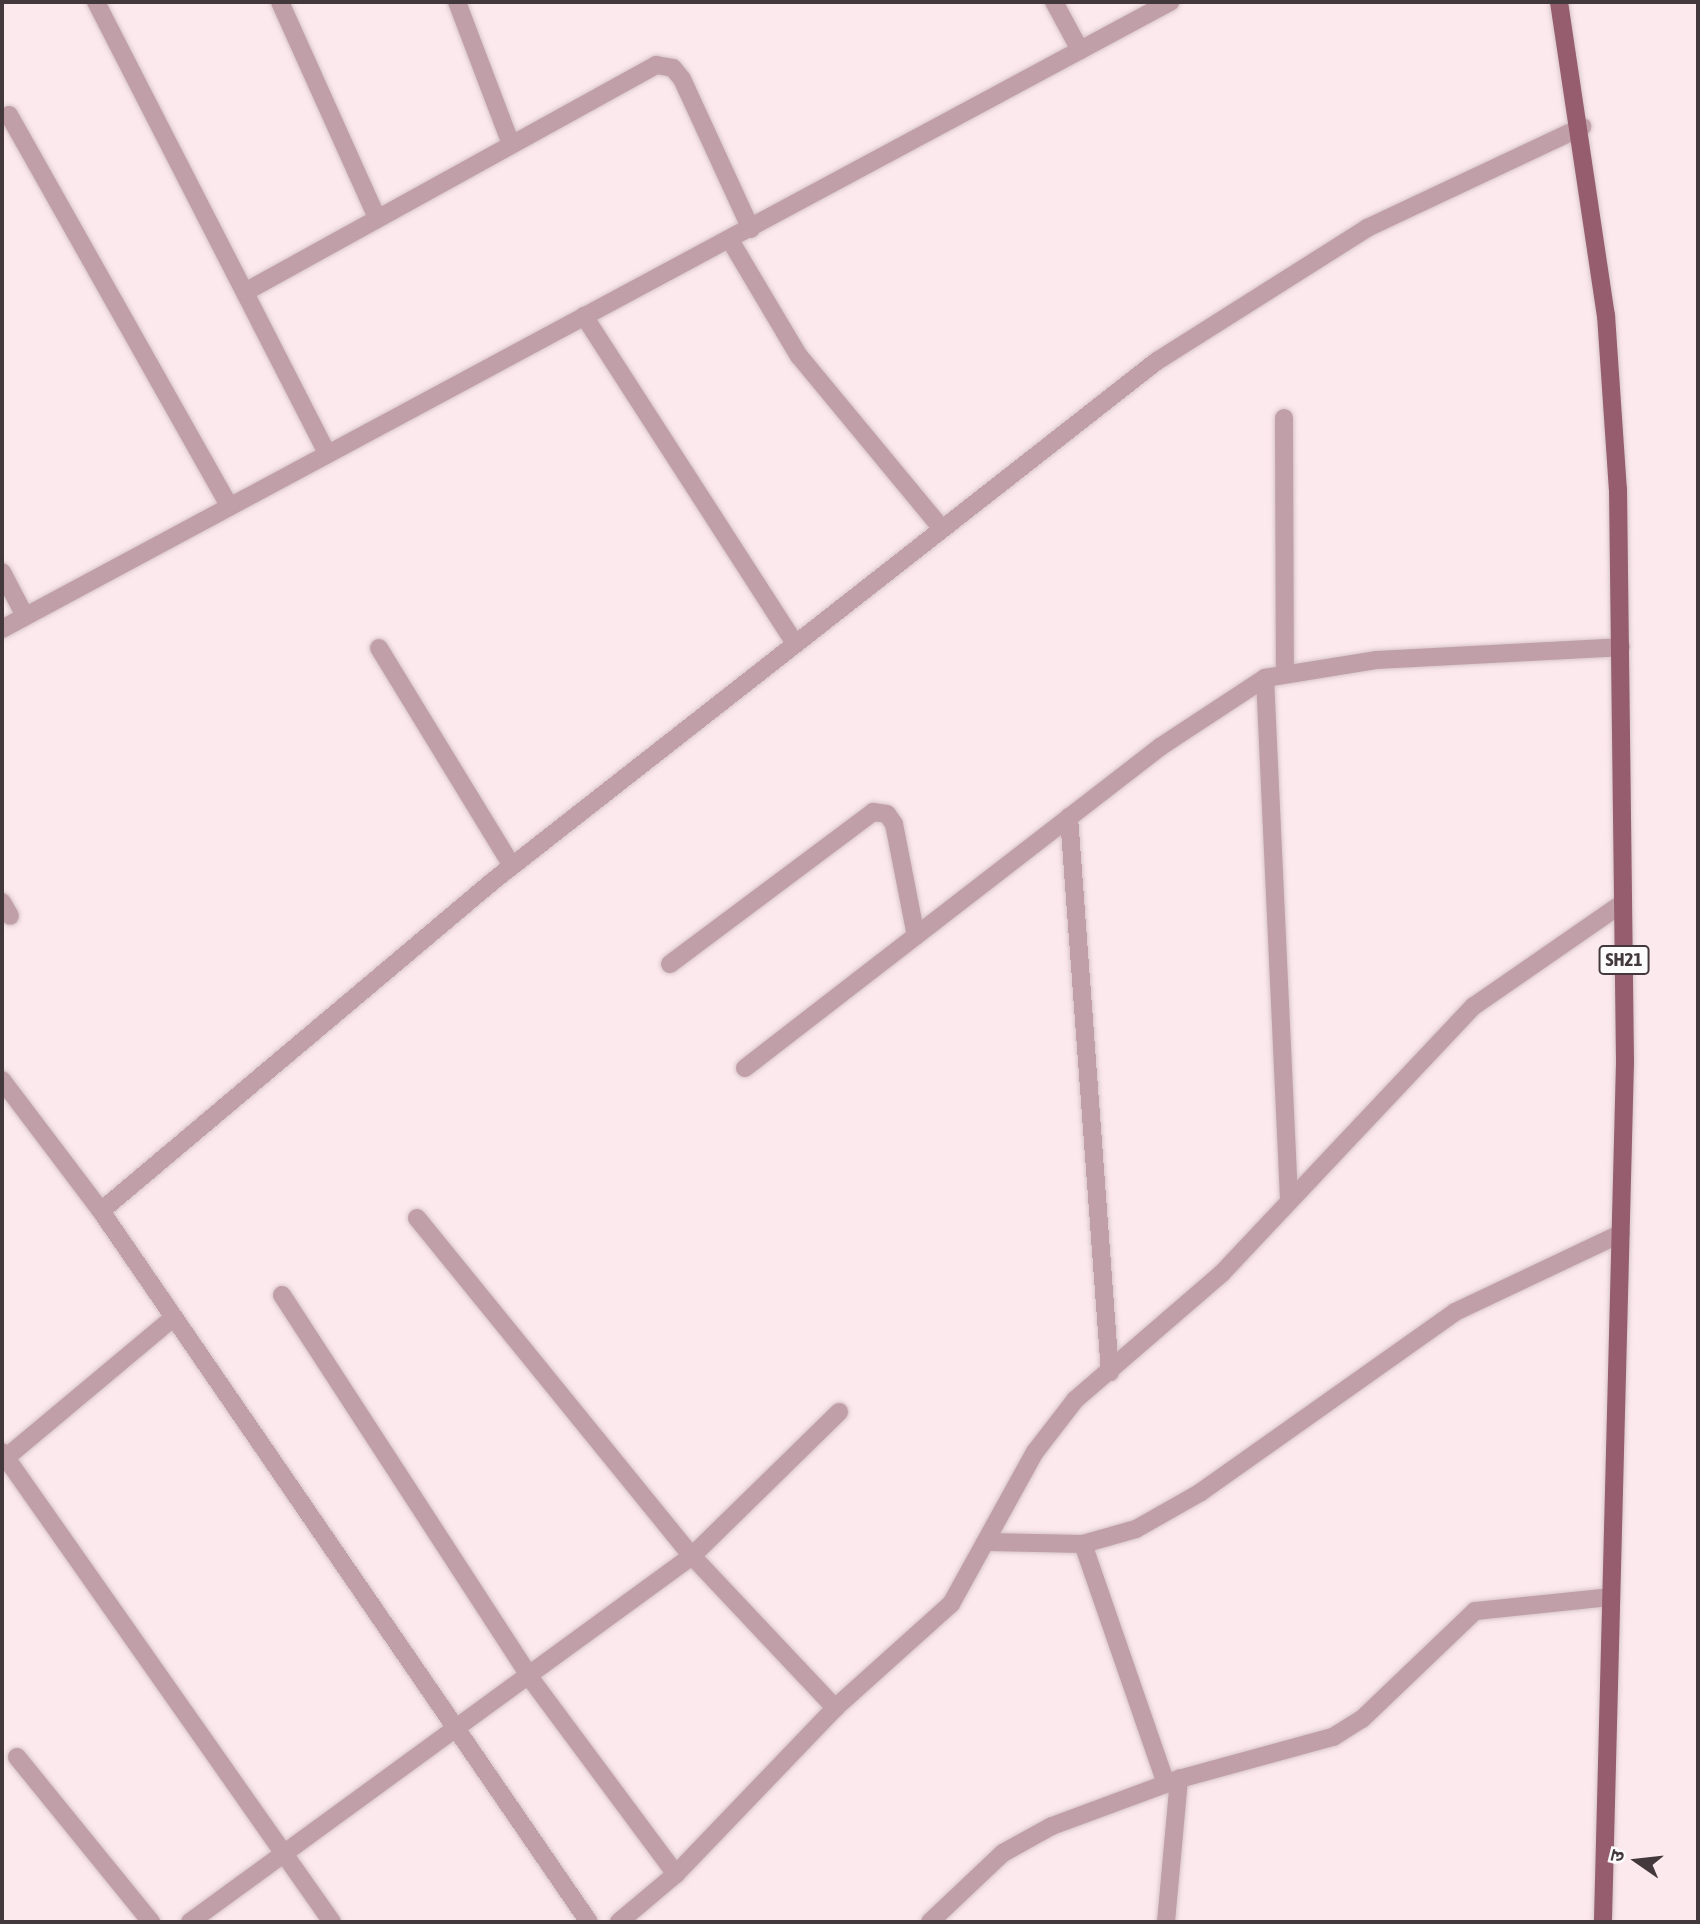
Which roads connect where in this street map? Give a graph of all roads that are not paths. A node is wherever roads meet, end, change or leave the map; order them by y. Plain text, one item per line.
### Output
1 (96, 2) edge
2 (280, 2) edge
3 (457, 2) edge
4 (1054, 2) edge
5 (1170, 2) edge
6 (1559, 2) edge
7 (1080, 50) junction
8 (9, 115) dead end
9 (1582, 127) junction
10 (511, 144) junction
11 (377, 218) junction
12 (751, 229) junction
13 (730, 240) junction
14 (245, 292) junction
15 (584, 316) junction
16 (1284, 418) dead end
17 (327, 453) junction
18 (229, 506) junction
19 (942, 529) junction
20 (2, 572) edge
21 (25, 617) junction
22 (2, 629) edge
23 (795, 644) junction
24 (1621, 647) junction
25 (379, 648) dead end
26 (1285, 673) junction
27 (1265, 678) junction
28 (1069, 817) junction
29 (512, 866) junction
30 (1623, 903) junction
31 (916, 936) junction
32 (670, 964) dead end
33 (745, 1068) dead end
34 (2, 1080) edge
35 (1289, 1199) junction
36 (102, 1211) junction
37 (417, 1218) dead end
38 (1620, 1234) junction
39 (282, 1295) dead end
40 (173, 1318) junction
41 (1110, 1372) junction
42 (839, 1412) dead end
43 (3, 1456) edge
44 (989, 1542) junction
45 (1083, 1544) junction
46 (692, 1556) junction
47 (1610, 1597) junction
48 (531, 1679) junction
49 (835, 1708) junction
50 (456, 1732) junction
51 (17, 1757) dead end
52 (1172, 1781) junction
53 (285, 1858) junction
54 (676, 1874) junction
55 (151, 1922) edge
56 (190, 1922) edge
57 (332, 1922) edge
58 (589, 1922) edge
59 (620, 1922) edge
60 (930, 1922) edge
61 (1166, 1922) edge
62 (1603, 1922) edge

1 - 14 street
2 - 11 street
3 - 10 street
4 - 7 street
5 - 7 street
6 - 9 main road, SH21
7 - 12 street
8 - 18 street
9 - 19 street
9 - 24 main road, SH21
10 - 11 street
10 - 12 street
11 - 14 street
12 - 13 street
13 - 15 street
13 - 19 street
14 - 17 street
15 - 17 street
15 - 23 street
16 - 26 street
17 - 18 street
18 - 21 street
19 - 23 street
20 - 21 street
21 - 22 street
23 - 29 street
24 - 26 street
24 - 30 main road, SH21
25 - 29 street
26 - 27 street
27 - 28 street
27 - 35 street
28 - 31 street
28 - 41 street
29 - 36 street
30 - 35 street
30 - 38 main road, SH21
31 - 32 street
31 - 33 street
34 - 36 street
35 - 41 street
36 - 40 street
37 - 46 street
38 - 45 street
38 - 47 main road, SH21
39 - 48 street
40 - 43 street
40 - 50 street
41 - 44 street
42 - 46 street
43 - 53 street
44 - 45 street
44 - 49 street
45 - 52 street
46 - 48 street
46 - 49 street
47 - 52 street
47 - 62 main road, SH21
48 - 50 street
48 - 54 street
49 - 54 street
50 - 53 street
50 - 58 street
51 - 55 street
52 - 60 street
52 - 61 street
53 - 56 street
53 - 57 street
54 - 59 street

